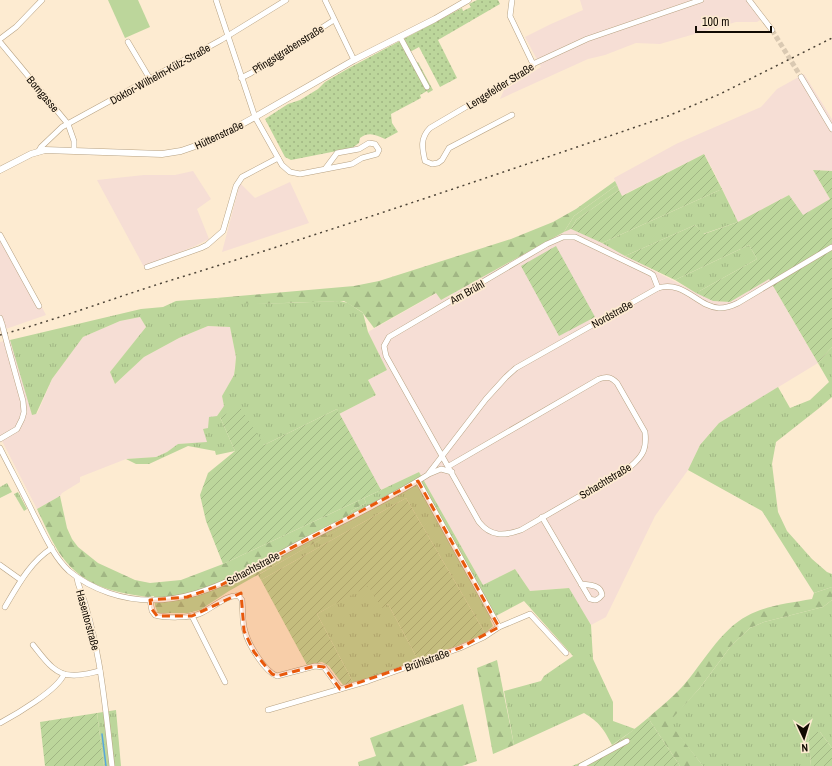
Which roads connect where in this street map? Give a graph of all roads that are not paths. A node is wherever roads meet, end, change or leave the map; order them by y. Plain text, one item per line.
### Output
1 (42, 0) edge
2 (216, 0) edge
3 (286, 0) edge
4 (324, 0) edge
5 (468, 0) edge
6 (512, 0) edge
7 (701, 0) edge
8 (749, 0) edge
9 (334, 20) junction
10 (772, 30) tunnel mouth
11 (228, 36) junction
12 (400, 37) junction
13 (0, 41) edge
14 (128, 42) dead end
15 (354, 60) junction
16 (533, 64) junction
17 (801, 77) tunnel mouth
18 (241, 78) junction
19 (150, 79) junction
20 (427, 87) dead end
21 (512, 115) dead end
22 (255, 117) junction
23 (830, 119) edge
24 (68, 124) junction
25 (832, 129) edge
26 (74, 150) junction
27 (38, 152) junction
28 (278, 158) junction
29 (325, 169) junction
30 (0, 170) edge
31 (0, 235) edge
32 (832, 247) edge
33 (147, 268) dead end
34 (658, 288) junction
35 (39, 306) dead end
36 (0, 318) edge
37 (0, 439) edge
38 (0, 448) edge
39 (442, 455) junction
40 (449, 466) junction
41 (452, 472) junction
42 (429, 474) junction
43 (418, 481) junction
44 (542, 518) junction
45 (52, 548) junction
46 (0, 565) edge
47 (77, 578) junction
48 (22, 580) junction
49 (581, 584) dead end
50 (150, 600) junction
51 (5, 607) dead end
52 (192, 616) junction
53 (499, 627) junction
54 (33, 645) dead end
55 (566, 653) dead end
56 (100, 671) junction
57 (64, 674) junction
58 (225, 682) dead end
59 (340, 689) junction
60 (268, 710) dead end
61 (0, 723) edge
62 (627, 741) dead end
63 (112, 766) edge
64 (581, 766) edge

1 - 13 street
2 - 11 street
3 - 11 street, Doktor-Wilhelm-Külz-Straße
4 - 9 street
5 - 12 street, Hüttenstraße
6 - 16 street
7 - 16 street, Lengefelder Straße
8 - 10 street
9 - 15 street
9 - 18 street, Pfingstgrabenstraße
11 - 18 street
11 - 19 street, Doktor-Wilhelm-Külz-Straße
12 - 15 street, Hüttenstraße
12 - 20 street
13 - 24 street, Borngasse
14 - 19 street
15 - 22 street, Hüttenstraße
16 - 21 street, Lengefelder Straße
17 - 23 street
18 - 22 street
19 - 24 street, Doktor-Wilhelm-Külz-Straße
22 - 26 street, Hüttenstraße
22 - 28 street
23 - 25 street
24 - 26 street, Borngasse
24 - 27 street, Doktor-Wilhelm-Külz-Straße
26 - 27 street, Hüttenstraße
27 - 30 street, Hüttenstraße
28 - 29 street
28 - 33 street
29 - 29 street
31 - 35 street
32 - 34 street
34 - 39 street, Nordstraße
34 - 39 street, Am Brühl
36 - 37 street, bridge
38 - 45 street, Hasentorstraße
39 - 40 street, Schachtstraße
39 - 42 street, Nordstraße
40 - 41 street, Schachtstraße
40 - 44 street, Schachtstraße
41 - 42 street, Schachtstraße
41 - 44 street, Schachtstraße
42 - 43 street, Schachtstraße
43 - 50 street, Schachtstraße
43 - 53 street
44 - 49 street
45 - 47 street, Hasentorstraße
45 - 48 street
46 - 48 street
47 - 50 street, Schachtstraße
47 - 56 street, Hasentorstraße
48 - 51 street
50 - 52 street
52 - 58 street
52 - 59 street
53 - 55 street, Brühlstraße
53 - 59 street, Brühlstraße
54 - 57 street
56 - 57 street
56 - 63 street, Hasentorstraße
57 - 61 street
59 - 60 street, Brühlstraße
62 - 64 street

